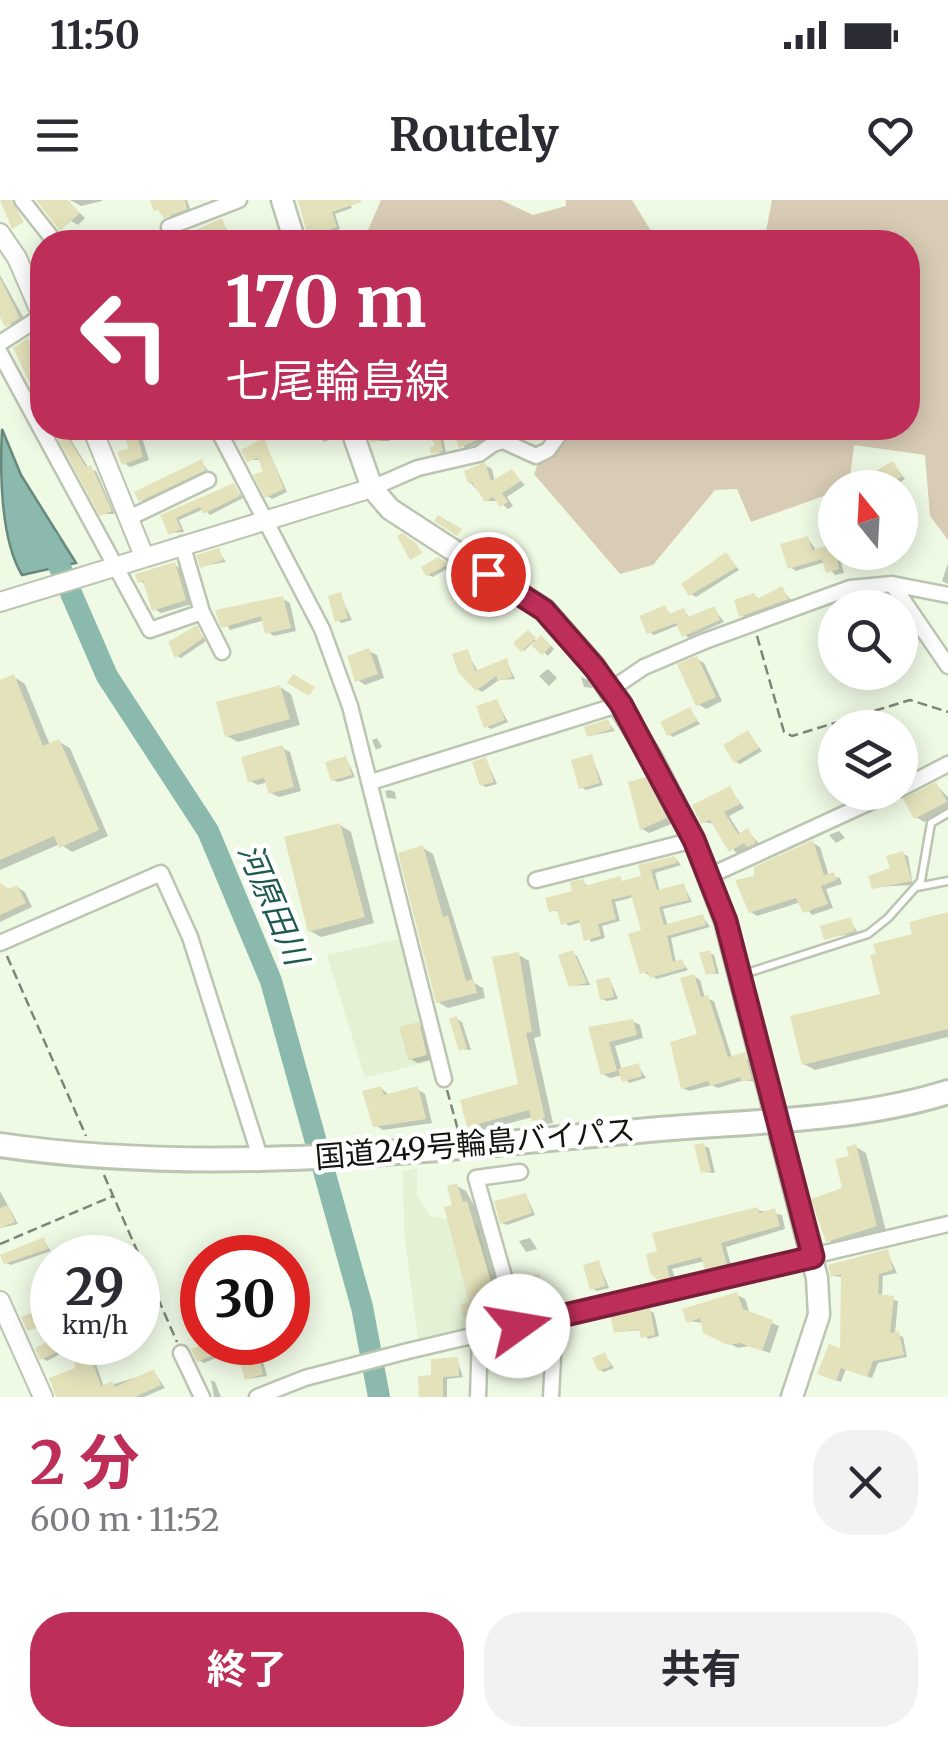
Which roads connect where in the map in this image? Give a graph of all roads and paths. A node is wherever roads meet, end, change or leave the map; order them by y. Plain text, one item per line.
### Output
1 (22, 200) edge
2 (239, 200) edge
3 (282, 200) edge
4 (169, 227) dead end
5 (46, 230) edge
6 (291, 230) edge
7 (0, 233) edge
8 (8, 260) edge
9 (30, 296) edge
10 (30, 324) edge
11 (0, 343) edge
12 (0, 354) edge
13 (30, 411) edge
14 (46, 440) edge
15 (97, 440) edge
16 (223, 440) edge
17 (355, 440) edge
18 (555, 440) edge
19 (208, 480) dead end
20 (372, 488) junction
21 (129, 518) junction
22 (265, 518) junction
23 (182, 544) junction
24 (144, 556) junction
25 (118, 564) junction
26 (892, 584) junction
27 (948, 595) edge
28 (6, 600) edge
29 (202, 612) junction
30 (754, 625) junction
31 (222, 652) dead end
32 (948, 666) edge
33 (616, 697) junction
34 (948, 712) edge
35 (948, 764) edge
36 (918, 779) edge
37 (371, 782) junction
38 (853, 810) edge
39 (948, 812) edge
40 (694, 840) junction
41 (709, 876) junction
42 (536, 880) dead end
43 (948, 882) edge
44 (916, 887) junction
45 (0, 943) edge
46 (740, 976) junction
47 (444, 1079) joint
48 (948, 1092) edge
49 (776, 1119) junction
50 (459, 1132) dead end
51 (0, 1145) edge
52 (268, 1160) junction
53 (520, 1172) dead end
54 (113, 1196) dead end
55 (948, 1224) edge
56 (0, 1244) edge
57 (813, 1257) junction
58 (0, 1302) edge
59 (555, 1318) junction
60 (518, 1326) junction
61 (480, 1335) junction
62 (187, 1365) edge
63 (43, 1397) edge
64 (202, 1397) edge
65 (257, 1397) edge
66 (478, 1397) edge
67 (551, 1397) edge
68 (792, 1397) edge

1 - 5 street
2 - 4 street
3 - 6 main road
7 - 8 street
8 - 9 street
10 - 11 street
12 - 13 street
14 - 25 street
15 - 21 street
16 - 22 street
17 - 20 main road
18 - 20 street
19 - 21 street
20 - 22 street
20 - 33 main road
21 - 24 street
22 - 23 street
22 - 37 street
23 - 24 street
23 - 29 street
24 - 25 street
25 - 28 street
25 - 29 street
26 - 27 street
26 - 30 street
26 - 32 street
29 - 31 street
30 - 33 street
30 - 34 path
33 - 37 street
33 - 40 main road
35 - 36 street
37 - 47 street
38 - 41 street
39 - 44 lane
40 - 41 main road
40 - 42 street
41 - 46 main road
43 - 44 lane
44 - 46 lane
45 - 52 street
46 - 49 main road
47 - 50 path
48 - 49 highway, 国道249号輪島バイパス
49 - 52 highway, 国道249号輪島バイパス
49 - 57 main road
51 - 52 highway, 国道249号輪島バイパス
53 - 60 street
54 - 56 path
55 - 57 street
57 - 59 street
57 - 68 main road
58 - 63 street
59 - 60 street
59 - 67 street
60 - 61 street
61 - 65 street
61 - 66 street
62 - 64 street

